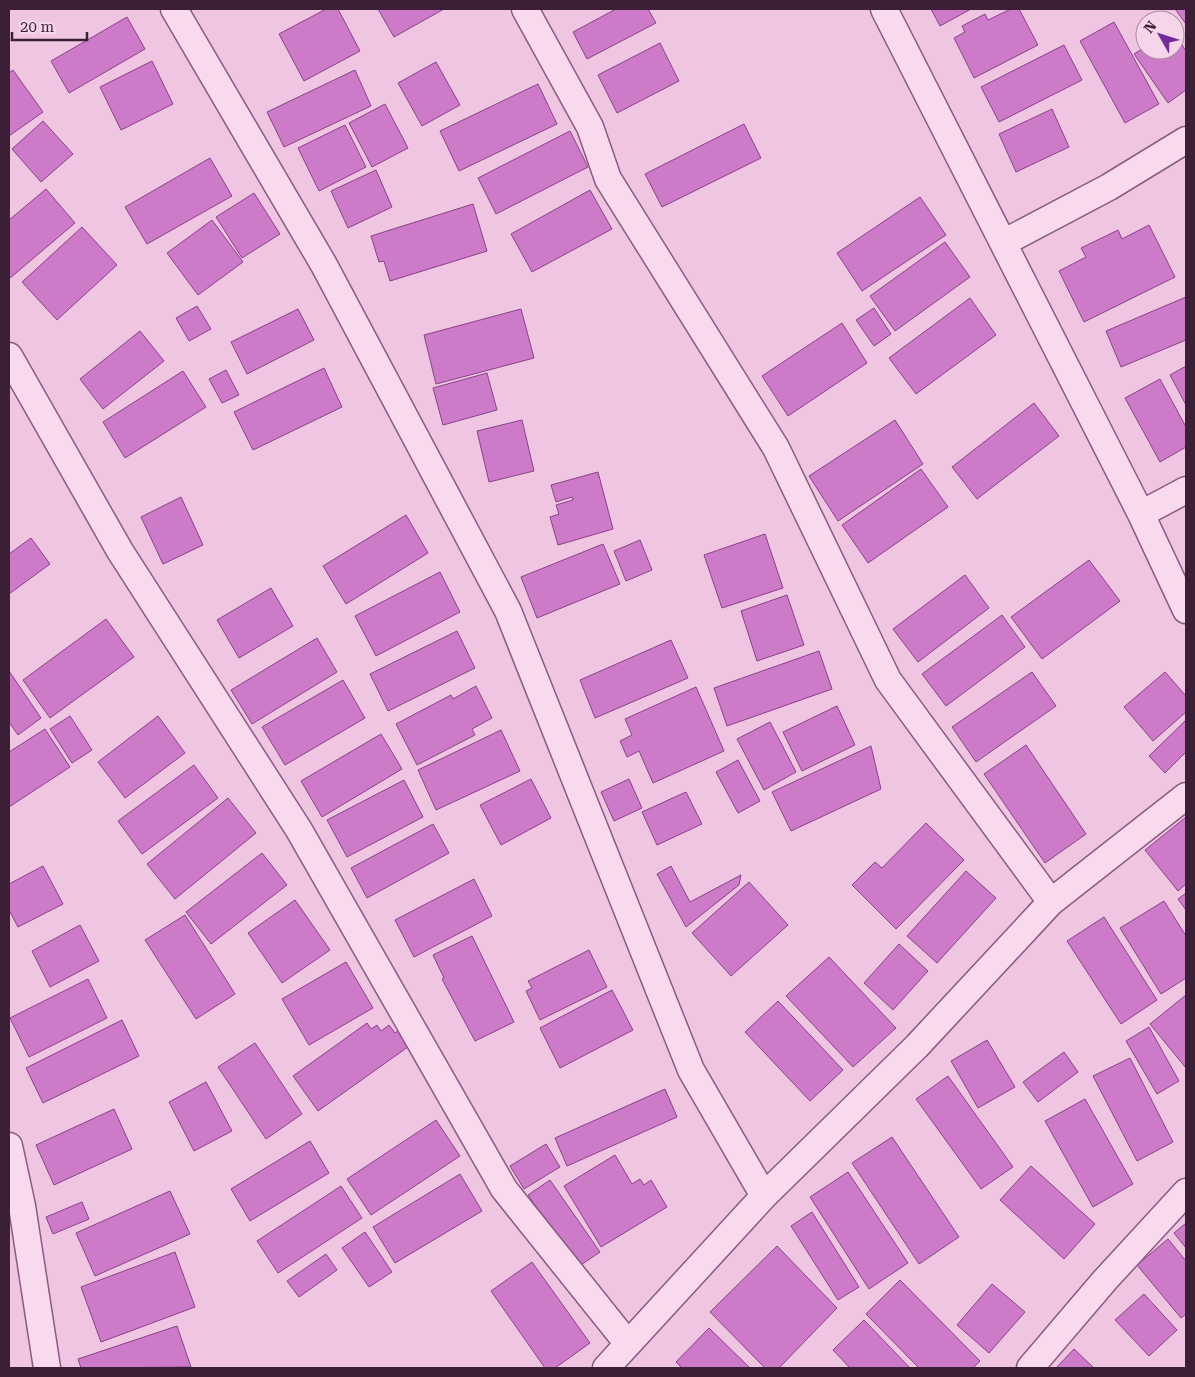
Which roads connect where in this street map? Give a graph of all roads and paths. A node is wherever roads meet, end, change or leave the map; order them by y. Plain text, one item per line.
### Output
1 (174, 9) edge
2 (525, 9) edge
3 (884, 9) edge
4 (1186, 140) edge
5 (1003, 243) junction
6 (9, 356) edge
7 (1186, 490) edge
8 (1141, 514) junction
9 (1186, 610) edge
10 (1186, 796) edge
11 (1051, 902) junction
12 (9, 1146) edge
13 (13, 1181) edge
14 (1186, 1192) edge
15 (764, 1196) junction
16 (628, 1344) junction
17 (47, 1368) edge
18 (606, 1368) edge
19 (1030, 1368) edge

1 - 15 street
2 - 11 street
3 - 5 street
4 - 5 street
5 - 8 street
6 - 16 street
7 - 8 street
8 - 9 street
10 - 11 street
11 - 15 street
12 - 13 street
13 - 17 street
14 - 19 street
15 - 16 street
16 - 18 street

